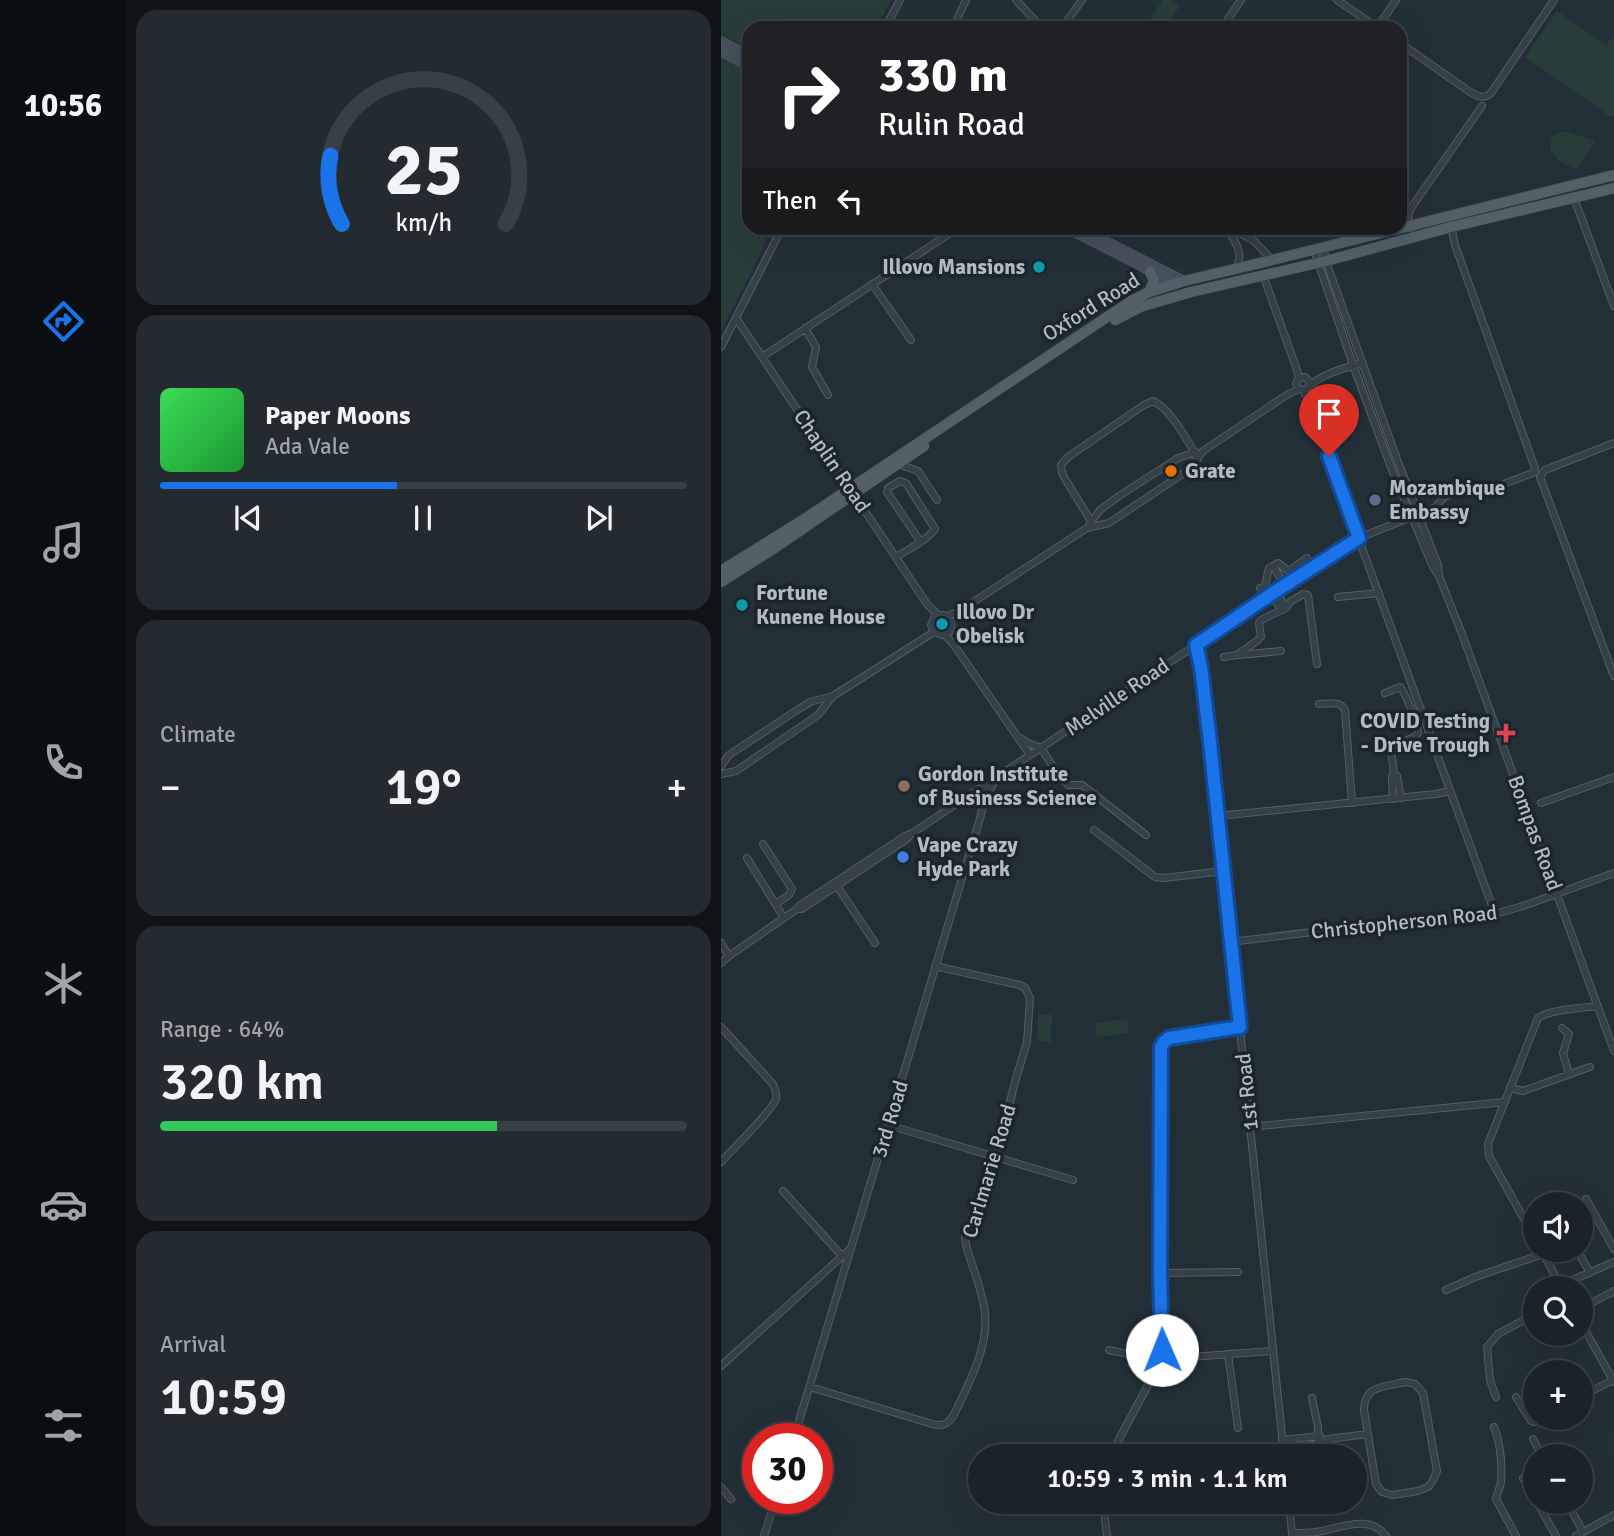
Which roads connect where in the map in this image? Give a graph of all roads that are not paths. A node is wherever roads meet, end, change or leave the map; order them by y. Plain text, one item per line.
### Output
1 (900, 0) edge
2 (966, 0) edge
3 (1016, 0) edge
4 (1082, 0) edge
5 (1241, 0) edge
6 (1337, 0) edge
7 (1396, 0) edge
8 (1554, 0) edge
9 (889, 21) edge
10 (956, 21) edge
11 (1036, 21) edge
12 (1067, 21) edge
13 (1227, 21) edge
14 (1367, 21) edge
15 (1382, 21) edge
16 (721, 41) edge
17 (1407, 48) edge
18 (721, 52) edge
19 (742, 52) edge
20 (742, 62) edge
21 (1482, 106) dead end
22 (1614, 175) edge
23 (1578, 185) junction
24 (1614, 188) edge
25 (1563, 189) junction
26 (1574, 198) junction
27 (1515, 200) junction
28 (1519, 211) junction
29 (1433, 220) junction
30 (1450, 222) junction
31 (1410, 225) junction
32 (1407, 226) edge
33 (1436, 231) junction
34 (778, 235) edge
35 (947, 235) edge
36 (1079, 235) edge
37 (1094, 235) edge
38 (1231, 235) edge
39 (1244, 235) edge
40 (1374, 235) edge
41 (1395, 235) edge
42 (1248, 237) junction
43 (1414, 237) junction
44 (1397, 241) junction
45 (1237, 248) junction
46 (1318, 249) junction
47 (1272, 260) junction
48 (1322, 262) junction
49 (1236, 268) junction
50 (1150, 272) junction
51 (1263, 275) junction
52 (1184, 281) junction
53 (872, 284) junction
54 (1170, 285) junction
55 (1149, 292) junction
56 (1191, 292) junction
57 (1614, 306) edge
58 (736, 318) junction
59 (805, 328) junction
60 (911, 340) dead end
61 (721, 347) edge
62 (762, 357) junction
63 (1363, 363) junction
64 (1353, 365) junction
65 (1303, 384) junction
66 (828, 395) dead end
67 (1614, 443) edge
68 (1196, 456) junction
69 (898, 464) junction
70 (1538, 472) junction
71 (852, 491) junction
72 (937, 500) dead end
73 (1415, 516) junction
74 (1091, 525) junction
75 (1359, 538) junction
76 (920, 541) junction
77 (896, 557) junction
78 (1307, 558) dead end
79 (1273, 566) junction
80 (721, 571) edge
81 (721, 582) edge
82 (1285, 585) junction
83 (1260, 588) dead end
84 (1273, 592) junction
85 (1379, 593) junction
86 (1338, 597) dead end
87 (1283, 609) junction
88 (935, 617) junction
89 (949, 618) junction
90 (933, 630) junction
91 (947, 633) junction
92 (1196, 645) junction
93 (1281, 651) dead end
94 (1237, 655) junction
95 (1224, 657) dead end
96 (1317, 664) dead end
97 (1614, 676) edge
98 (1385, 693) dead end
99 (833, 696) junction
100 (1318, 704) dead end
101 (1017, 736) junction
102 (1041, 748) junction
103 (1030, 755) junction
104 (721, 766) edge
105 (721, 774) edge
106 (1614, 776) edge
107 (997, 777) junction
108 (984, 786) junction
109 (1450, 791) junction
110 (1397, 798) junction
111 (985, 800) junction
112 (1352, 803) junction
113 (1541, 803) dead end
114 (1218, 816) junction
115 (1094, 830) dead end
116 (911, 834) junction
117 (1146, 835) dead end
118 (762, 844) dead end
119 (747, 858) dead end
120 (1223, 871) junction
121 (1614, 873) edge
122 (838, 886) junction
123 (1557, 894) junction
124 (776, 904) junction
125 (797, 909) junction
126 (1495, 914) junction
127 (784, 918) junction
128 (1230, 942) junction
129 (721, 943) edge
130 (875, 943) dead end
131 (729, 956) junction
132 (721, 963) edge
133 (935, 966) junction
134 (1598, 1006) junction
135 (721, 1027) edge
136 (1240, 1027) junction
137 (1562, 1028) dead end
138 (1614, 1051) edge
139 (1590, 1067) dead end
140 (1569, 1074) junction
141 (1510, 1088) junction
142 (1504, 1102) junction
143 (888, 1125) junction
144 (1250, 1128) junction
145 (996, 1157) junction
146 (721, 1162) edge
147 (1073, 1180) dead end
148 (783, 1191) dead end
149 (1593, 1212) edge
150 (1523, 1217) edge
151 (851, 1248) junction
152 (1614, 1249) edge
153 (842, 1256) junction
154 (1523, 1259) edge
155 (1584, 1262) edge
156 (1614, 1262) edge
157 (1238, 1272) dead end
158 (1160, 1273) junction
159 (1590, 1273) junction
160 (1584, 1276) edge
161 (1446, 1290) dead end
162 (1614, 1291) edge
163 (1593, 1303) edge
164 (1523, 1320) edge
165 (1593, 1345) edge
166 (1109, 1350) dead end
167 (1273, 1351) junction
168 (1228, 1354) junction
169 (1160, 1362) junction
170 (721, 1366) edge
171 (1613, 1381) edge
172 (810, 1387) junction
173 (1593, 1391) edge
174 (1496, 1397) dead end
175 (1516, 1397) dead end
176 (1312, 1398) dead end
177 (1523, 1409) edge
178 (799, 1423) edge
179 (1494, 1427) dead end
180 (1238, 1428) dead end
181 (1368, 1434) junction
182 (1318, 1435) junction
183 (1328, 1439) junction
184 (1533, 1439) dead end
185 (1282, 1440) junction
186 (1116, 1444) edge
187 (1283, 1444) edge
188 (1318, 1444) joint
189 (1536, 1444) edge
190 (721, 1487) edge
191 (731, 1499) dead end
192 (771, 1514) edge
193 (1104, 1514) edge
194 (1290, 1514) edge
195 (1544, 1514) edge
196 (1573, 1514) edge
197 (1614, 1516) edge
198 (1583, 1532) junction
199 (1313, 1533) junction
200 (1293, 1534) edge
201 (764, 1536) edge
202 (1107, 1536) edge
203 (1325, 1536) edge
204 (1386, 1536) edge
205 (1516, 1536) edge
206 (1556, 1536) edge
207 (1576, 1536) edge

1 - 9 street
2 - 10 street
3 - 11 street
4 - 12 street
5 - 13 street
6 - 14 street
7 - 15 street
8 - 17 street
16 - 19 main road
18 - 20 main road
21 - 31 street
22 - 23 main road, Oxford Road
23 - 25 main road, Oxford Road
23 - 26 main road
24 - 26 main road, Oxford Road
25 - 26 main road
25 - 27 main road, Oxford Road
26 - 28 main road, Oxford Road
26 - 57 street
27 - 28 main road
27 - 30 main road, Oxford Road
28 - 30 main road, Oxford Road
29 - 30 main road, Oxford Road
29 - 31 main road, Oxford Road
29 - 33 main road
30 - 33 main road, Oxford Road
30 - 70 street
31 - 32 main road, Oxford Road
31 - 43 street
33 - 43 main road, Oxford Road
34 - 58 street
35 - 53 street
36 - 50 main road
37 - 52 main road
38 - 45 street
39 - 42 street
40 - 46 main road, Oxford Road
41 - 44 main road
42 - 45 street
42 - 47 street
43 - 44 main road, Oxford Road
44 - 48 main road, Oxford Road
45 - 49 street
46 - 47 main road, Oxford Road
46 - 48 street, Bompas Road
47 - 49 main road, Oxford Road
48 - 51 main road, Oxford Road
48 - 63 street, Bompas Road
48 - 64 street, Bompas Road
49 - 52 main road, Oxford Road
50 - 54 main road
50 - 55 main road
51 - 56 main road, Oxford Road
51 - 65 street
52 - 54 main road, Oxford Road
53 - 59 street
53 - 60 street
54 - 55 main road, Oxford Road
54 - 56 main road
55 - 71 main road, Oxford Road
56 - 69 main road, Oxford Road
58 - 61 street
58 - 62 street, Chaplin Road
59 - 62 street
59 - 66 street
62 - 71 street, Chaplin Road
63 - 64 street
63 - 73 street, Bompas Road
64 - 65 street
64 - 73 street, Bompas Road
65 - 68 street
65 - 75 street
67 - 70 street, Melville Road
68 - 74 street
68 - 74 street
68 - 74 street
69 - 71 main road, Oxford Road
69 - 72 street
70 - 73 street, Melville Road
70 - 97 street
71 - 77 street, Chaplin Road
71 - 80 main road, Oxford Road
71 - 81 main road, Oxford Road
73 - 75 street, Melville Road
73 - 123 street, Bompas Road
74 - 89 street
75 - 82 street, Melville Road
75 - 85 street
76 - 76 street
76 - 77 street
77 - 88 street, Chaplin Road
78 - 79 street
79 - 82 street
79 - 83 street
82 - 84 street, Melville Road
84 - 87 street
84 - 92 street, Melville Road
85 - 86 street
85 - 109 street
87 - 94 street
87 - 96 street
88 - 89 street
88 - 90 street
89 - 91 street
90 - 91 street
90 - 99 street
91 - 101 street
92 - 102 street, Melville Road
92 - 114 street, 1st Road
93 - 94 street
94 - 95 street
98 - 110 street
99 - 104 street
99 - 105 street
100 - 112 street
101 - 102 street
101 - 103 street
102 - 103 street, Melville Road
102 - 117 street
103 - 107 street, Melville Road
106 - 113 street
107 - 108 street, Melville Road
107 - 111 street, 3rd Road
108 - 111 street, 3rd Road
108 - 116 street, Melville Road
109 - 110 street
109 - 126 street
110 - 112 street
111 - 133 street, 3rd Road
112 - 114 street
114 - 120 street, 1st Road
115 - 120 street
116 - 122 street, Melville Road
116 - 125 street, Melville Road
118 - 124 street
119 - 124 street
120 - 128 street, 1st Road
121 - 123 street, Christopherson Road
122 - 125 street, Melville Road
122 - 130 street
123 - 126 street, Christopherson Road
123 - 134 street, Bompas Road
124 - 127 street
125 - 127 street, Melville Road
126 - 128 street, Christopherson Road
127 - 131 street, Melville Road
128 - 136 street, 1st Road
129 - 131 street
131 - 132 street, Melville Road
133 - 143 street, 3rd Road
133 - 145 street, Carlmarie Road
134 - 138 street, Bompas Road
134 - 141 street
135 - 146 street
136 - 144 street, 1st Road
136 - 158 street
137 - 140 street
139 - 140 street
140 - 141 street
141 - 142 street
142 - 144 street
142 - 150 street
143 - 145 street
143 - 151 street, 3rd Road
144 - 167 street, 1st Road
145 - 147 street
145 - 172 street, Carlmarie Road
148 - 153 street
149 - 152 street
151 - 153 street
151 - 172 street, 3rd Road
153 - 170 street
154 - 161 street
155 - 159 street
156 - 159 street
157 - 158 street
158 - 169 street
159 - 160 street
162 - 163 street
164 - 174 street
165 - 171 street
166 - 169 street
167 - 168 street
167 - 185 street, 1st Road
168 - 169 street
168 - 180 street
169 - 186 street
171 - 173 street
172 - 178 street, 3rd Road
175 - 177 street
176 - 182 street
179 - 205 street
181 - 181 street
181 - 183 street
182 - 183 street
182 - 185 street
182 - 188 street
183 - 188 street
184 - 189 street
185 - 187 street, 1st Road
190 - 191 street
192 - 201 street
193 - 202 street
194 - 200 street
195 - 206 street
196 - 198 street
197 - 198 street
198 - 207 street
199 - 200 street
199 - 203 street
199 - 204 street

